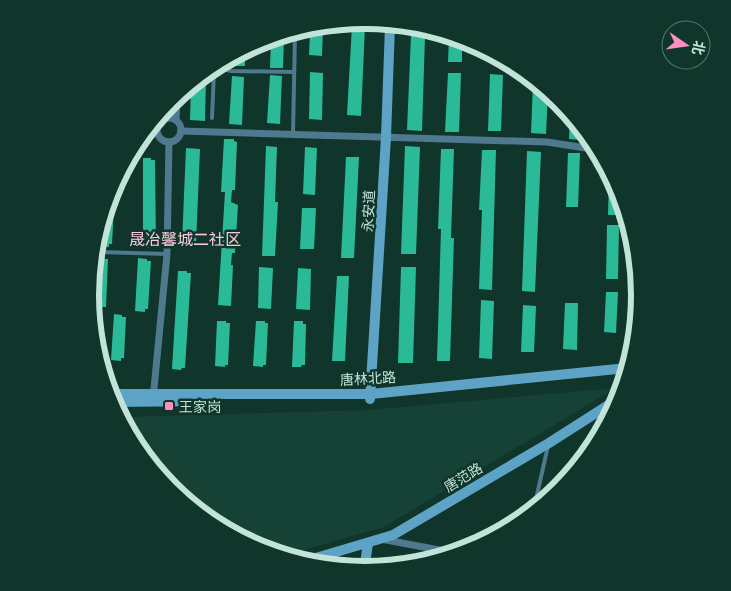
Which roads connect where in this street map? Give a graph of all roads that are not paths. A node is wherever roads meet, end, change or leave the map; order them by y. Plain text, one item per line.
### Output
1 (390, 30) edge
2 (295, 38) edge
3 (224, 69) edge
4 (294, 72) junction
5 (214, 76) edge
6 (177, 107) edge
7 (167, 118) edge
8 (212, 118) dead end
9 (176, 120) junction
10 (156, 130) edge
11 (181, 131) junction
12 (293, 134) junction
13 (386, 137) junction
14 (169, 142) junction
15 (588, 148) edge
16 (102, 252) edge
17 (167, 254) junction
18 (622, 368) edge
19 (620, 375) edge
20 (118, 395) edge
21 (371, 396) junction
22 (153, 398) junction
23 (120, 401) edge
24 (609, 405) edge
25 (549, 443) junction
26 (536, 500) edge
27 (381, 539) junction
28 (368, 543) junction
29 (443, 551) edge
30 (317, 558) edge
31 (365, 562) edge

1 - 13 main road, 永安道
2 - 4 lane
3 - 4 lane
4 - 12 lane
5 - 8 lane
6 - 9 street
7 - 9 street
9 - 11 street
10 - 14 street
11 - 12 street
11 - 14 street
12 - 13 street
13 - 15 street
13 - 21 main road, 永安道
14 - 17 street
16 - 17 lane
17 - 22 street
18 - 21 main road, 唐林北路
19 - 21 main road, 唐林北路
20 - 22 main road, 唐林北路
21 - 22 main road, 唐林北路
22 - 23 main road, 唐林北路
24 - 25 main road, 唐范路
25 - 26 lane
25 - 27 main road, 唐范路
27 - 28 main road, 唐范路
27 - 29 street
28 - 30 main road, 唐范路
28 - 31 main road

